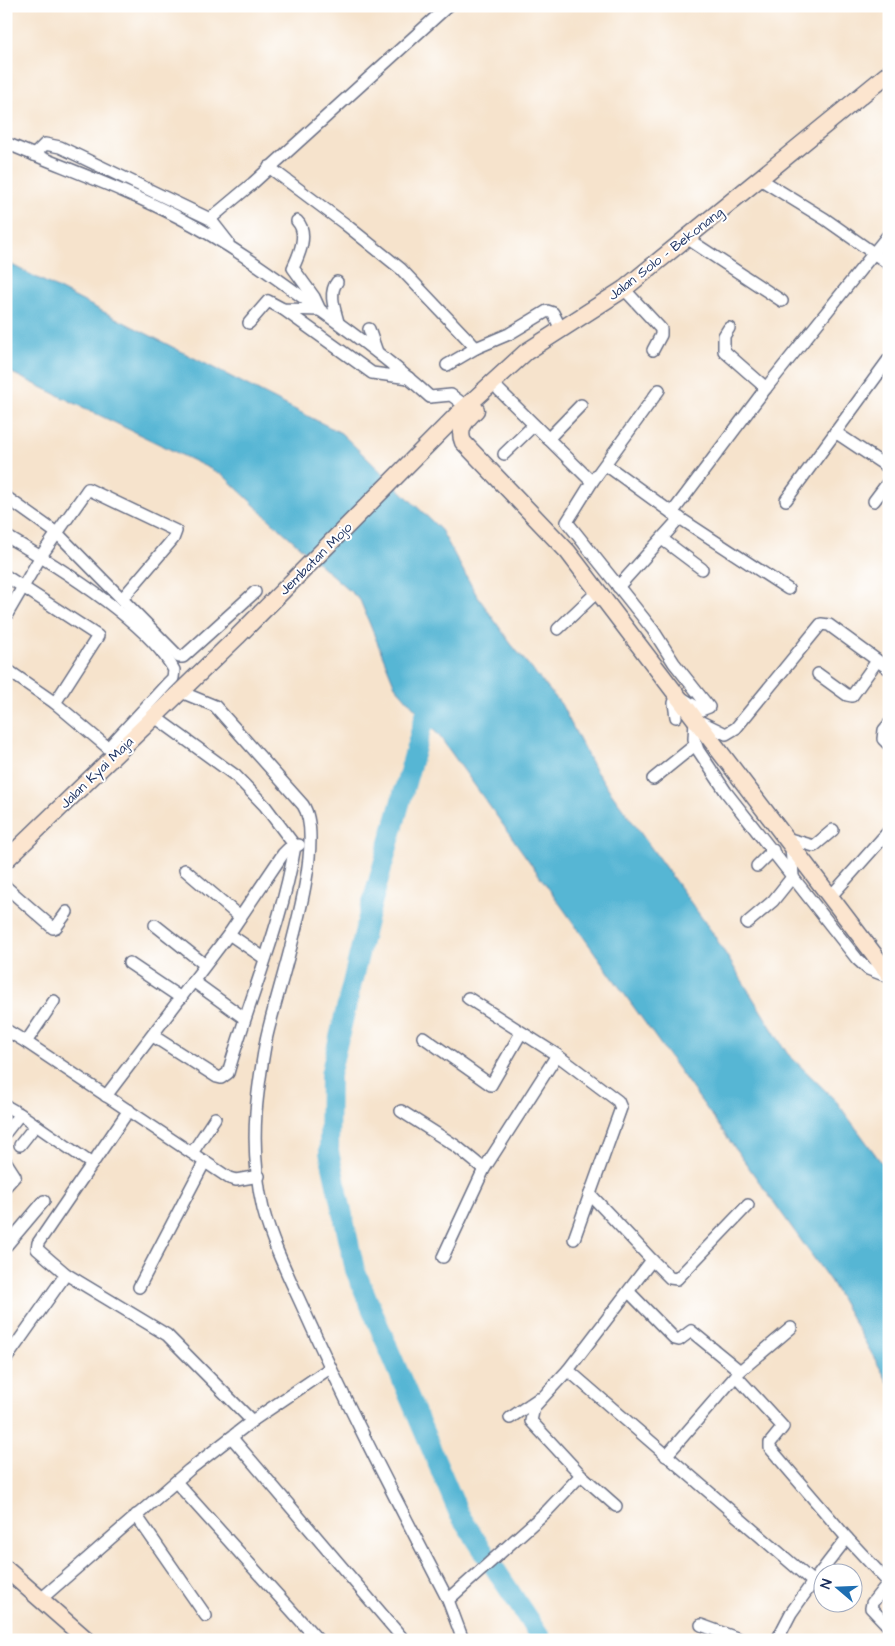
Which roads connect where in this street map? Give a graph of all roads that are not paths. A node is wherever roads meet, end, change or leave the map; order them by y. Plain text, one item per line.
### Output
1 (448, 6) edge
2 (889, 73) edge
3 (6, 143) edge
4 (34, 155) junction
5 (270, 167) junction
6 (760, 178) junction
7 (210, 219) junction
8 (296, 221) dead end
9 (889, 234) edge
10 (688, 239) junction
11 (232, 248) junction
12 (874, 254) junction
13 (889, 264) edge
14 (337, 282) dead end
15 (624, 289) junction
16 (782, 301) dead end
17 (283, 309) junction
18 (320, 310) junction
19 (576, 320) junction
20 (338, 322) junction
21 (249, 323) dead end
22 (369, 328) dead end
23 (729, 328) dead end
24 (561, 329) junction
25 (476, 348) junction
26 (653, 350) dead end
27 (377, 352) junction
28 (889, 359) edge
29 (448, 365) dead end
30 (411, 379) junction
31 (766, 388) junction
32 (499, 390) junction
33 (659, 390) dead end
34 (581, 405) dead end
35 (467, 408) junction
36 (534, 425) junction
37 (442, 430) joint
38 (835, 432) junction
39 (548, 438) junction
40 (504, 454) dead end
41 (606, 465) junction
42 (889, 468) edge
43 (889, 481) edge
44 (592, 482) junction
45 (6, 497) edge
46 (786, 500) dead end
47 (874, 500) dead end
48 (676, 516) junction
49 (58, 534) junction
50 (6, 536) edge
51 (662, 538) junction
52 (41, 556) junction
53 (702, 569) dead end
54 (6, 576) edge
55 (25, 587) junction
56 (618, 587) junction
57 (788, 588) dead end
58 (255, 592) dead end
59 (597, 592) junction
60 (122, 599) junction
61 (6, 616) edge
62 (558, 629) dead end
63 (876, 660) junction
64 (6, 669) edge
65 (889, 669) edge
66 (818, 674) dead end
67 (184, 689) junction
68 (677, 695) junction
69 (55, 703) junction
70 (155, 717) junction
71 (676, 717) dead end
72 (695, 719) junction
73 (889, 724) edge
74 (695, 745) junction
75 (889, 745) edge
76 (112, 751) junction
77 (653, 779) dead end
78 (832, 830) dead end
79 (889, 831) edge
80 (310, 841) junction
81 (788, 841) junction
82 (295, 846) junction
83 (773, 850) junction
84 (6, 860) edge
85 (757, 866) dead end
86 (185, 870) dead end
87 (793, 876) junction
88 (6, 887) edge
89 (831, 896) junction
90 (67, 912) dead end
91 (240, 917) junction
92 (746, 924) dead end
93 (155, 925) dead end
94 (228, 934) junction
95 (264, 958) junction
96 (129, 963) dead end
97 (204, 964) junction
98 (889, 976) edge
99 (193, 981) junction
100 (181, 998) junction
101 (468, 998) dead end
102 (54, 1001) dead end
103 (244, 1018) junction
104 (6, 1030) edge
105 (521, 1033) junction
106 (153, 1036) junction
107 (423, 1037) dead end
108 (26, 1042) junction
109 (557, 1056) junction
110 (106, 1096) junction
111 (6, 1106) edge
112 (129, 1110) junction
113 (401, 1111) dead end
114 (20, 1114) junction
115 (214, 1118) dead end
116 (35, 1126) junction
117 (6, 1132) edge
118 (20, 1145) dead end
119 (192, 1152) junction
120 (204, 1161) junction
121 (6, 1162) edge
122 (92, 1164) junction
123 (484, 1169) junction
124 (259, 1176) junction
125 (6, 1186) edge
126 (590, 1194) junction
127 (44, 1201) dead end
128 (748, 1205) dead end
129 (574, 1240) dead end
130 (6, 1246) edge
131 (444, 1257) dead end
132 (652, 1260) junction
133 (66, 1274) junction
134 (139, 1287) dead end
135 (629, 1292) junction
136 (790, 1328) dead end
137 (10, 1345) edge
138 (6, 1359) edge
139 (330, 1368) junction
140 (568, 1370) junction
141 (738, 1374) junction
142 (510, 1418) dead end
143 (252, 1422) junction
144 (232, 1438) junction
145 (666, 1456) junction
146 (581, 1475) junction
147 (176, 1482) junction
148 (616, 1506) dead end
149 (136, 1514) junction
150 (847, 1538) junction
151 (827, 1564) edge
152 (6, 1569) edge
153 (812, 1581) edge
154 (812, 1583) edge
155 (41, 1599) junction
156 (448, 1600) junction
157 (206, 1616) dead end
158 (701, 1625) dead end
159 (889, 1627) edge
160 (87, 1640) edge
161 (318, 1640) edge
162 (404, 1640) edge
163 (462, 1640) edge
164 (742, 1640) edge
165 (777, 1640) edge

1 - 5 street
2 - 6 main road, Jalan Solo - Bekonang
3 - 4 street
4 - 7 street
4 - 11 street
5 - 7 street
5 - 25 street
6 - 10 main road, Jalan Solo - Bekonang
6 - 12 street
7 - 11 street
8 - 18 street
9 - 12 street
10 - 15 main road, Jalan Solo - Bekonang
10 - 16 street
11 - 18 street
12 - 13 street
12 - 31 street
14 - 20 street
15 - 19 main road, Jalan Solo - Bekonang
15 - 26 street
17 - 18 street
17 - 21 street
17 - 30 street
18 - 20 street
19 - 24 main road, Jalan Solo - Bekonang
19 - 32 main road
20 - 27 street
22 - 27 street
23 - 31 street
24 - 25 street
24 - 35 main road, Jalan Solo - Bekonang
25 - 29 street
27 - 30 street
28 - 38 street
30 - 35 street
31 - 48 street
32 - 36 street
32 - 59 main road
33 - 41 street
34 - 39 street
35 - 37 main road, Jalan Solo - Bekonang
36 - 39 street
36 - 40 street
37 - 67 main road, Jembatan Mojo
38 - 42 street
38 - 46 street
39 - 44 street
41 - 44 street
41 - 48 street
43 - 47 street
44 - 56 street
45 - 49 street
48 - 51 street
48 - 57 street
49 - 52 street
49 - 60 street
49 - 60 street
50 - 52 street
51 - 53 street
51 - 56 street
52 - 55 street
52 - 76 street
54 - 55 street
55 - 61 street
55 - 69 street
56 - 68 street
58 - 60 street
59 - 62 street
59 - 68 main road
63 - 65 street
63 - 66 street
63 - 72 street
64 - 69 street
67 - 70 main road, Jalan Kyai Maja
67 - 80 street
68 - 71 street
68 - 72 main road
69 - 76 street
70 - 76 main road, Jalan Kyai Maja
70 - 82 street
72 - 74 street
72 - 81 main road
73 - 75 street
74 - 77 street
74 - 83 street
76 - 84 main road, Jalan Kyai Maja
78 - 81 street
79 - 89 street
80 - 82 street
80 - 124 street
81 - 87 street
81 - 89 main road
82 - 91 street
82 - 95 street
83 - 85 street
83 - 87 street
86 - 91 street
87 - 92 street
87 - 98 street
88 - 90 street
89 - 98 main road
91 - 94 street
93 - 97 street
94 - 95 street
94 - 97 street
95 - 103 street
96 - 100 street
97 - 99 street
99 - 100 street
99 - 103 street
100 - 106 street
101 - 105 street
102 - 108 street
103 - 106 street
104 - 108 street
105 - 107 street
105 - 109 street
106 - 110 street
108 - 110 street
109 - 123 street
109 - 126 street
110 - 112 street
111 - 114 street
112 - 119 street
112 - 122 street
113 - 123 street
114 - 116 street
114 - 117 street
115 - 119 street
116 - 118 street
116 - 122 street
119 - 120 street
120 - 124 street
120 - 134 street
121 - 125 street
122 - 133 street
123 - 131 street
124 - 139 street
126 - 129 street
126 - 132 street
127 - 130 street
128 - 132 street
132 - 135 street
133 - 137 street
133 - 143 street
135 - 140 street
135 - 141 street
136 - 141 street
137 - 138 street
139 - 143 street
139 - 156 street
140 - 142 street
140 - 145 street
140 - 146 street
141 - 145 street
141 - 150 street
143 - 144 street
144 - 147 street
144 - 162 street
145 - 153 street
146 - 148 street
146 - 156 street
147 - 149 street
147 - 161 street
149 - 155 street
149 - 157 street
150 - 151 street
150 - 159 street
152 - 155 main road
154 - 165 street
155 - 160 main road
156 - 163 street
158 - 164 street

